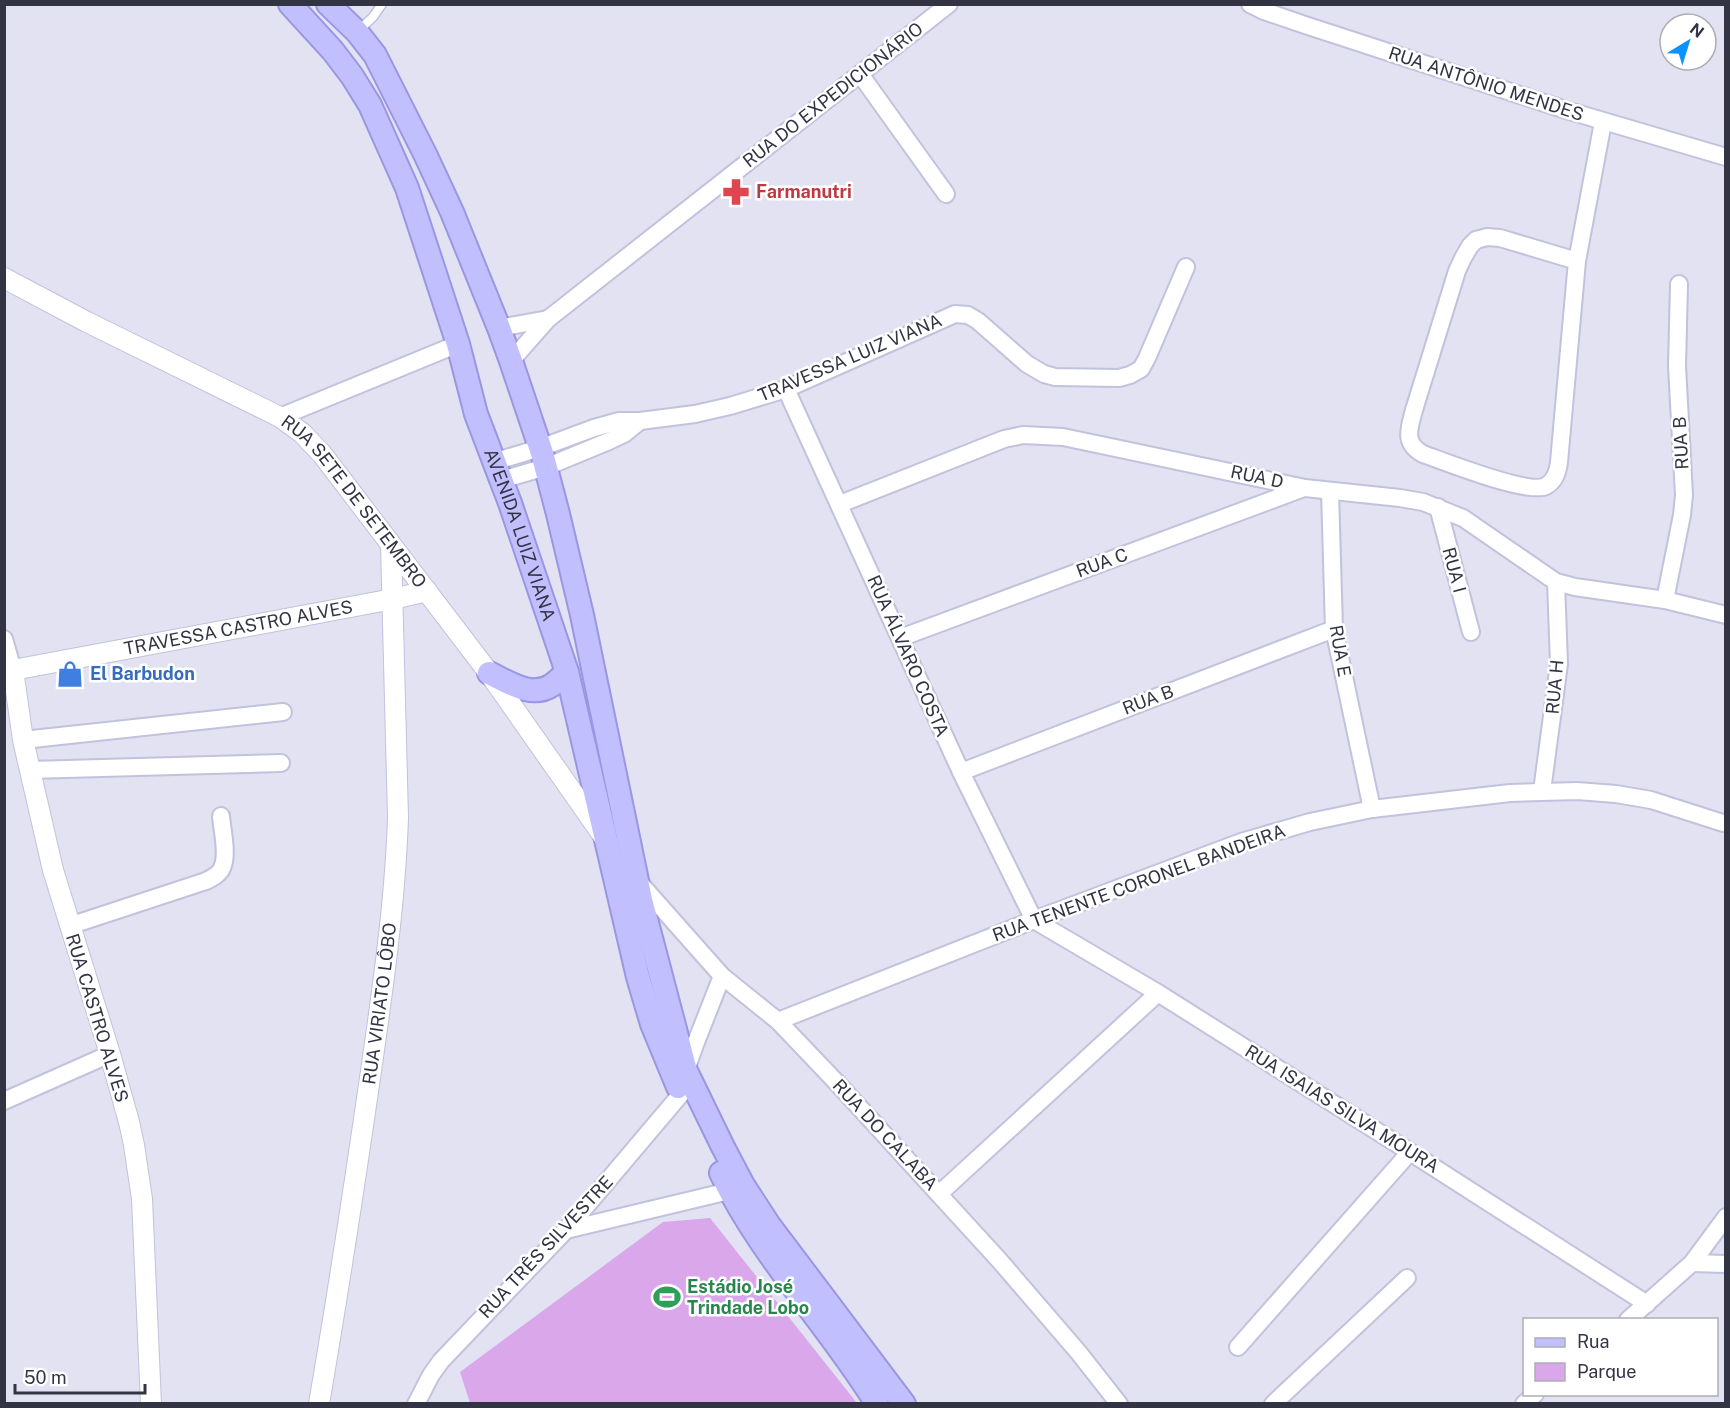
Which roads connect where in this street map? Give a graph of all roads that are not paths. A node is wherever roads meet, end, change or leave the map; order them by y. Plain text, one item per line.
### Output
1 (290, 4) edge
2 (328, 4) edge
3 (382, 4) edge
4 (949, 4) edge
5 (1250, 4) edge
6 (357, 32) junction
7 (333, 51) junction
8 (860, 74) junction
9 (1603, 122) junction
10 (1725, 157) edge
11 (946, 194) dead end
12 (1577, 261) junction
13 (1186, 267) dead end
14 (4, 278) edge
15 (1679, 284) dead end
16 (548, 319) junction
17 (499, 328) junction
18 (458, 344) junction
19 (511, 361) junction
20 (786, 389) junction
21 (280, 417) junction
22 (543, 458) junction
23 (497, 471) junction
24 (1305, 488) junction
25 (1330, 491) junction
26 (840, 504) junction
27 (1438, 507) junction
28 (391, 545) junction
29 (1556, 582) junction
30 (427, 591) junction
31 (393, 599) junction
32 (1665, 600) junction
33 (1725, 615) edge
34 (1334, 629) junction
35 (1471, 632) dead end
36 (900, 638) junction
37 (4, 639) edge
38 (13, 670) junction
39 (567, 672) junction
40 (489, 673) junction
41 (283, 712) dead end
42 (23, 740) junction
43 (281, 764) dead end
44 (30, 770) junction
45 (961, 772) junction
46 (1542, 791) junction
47 (1372, 809) junction
48 (221, 816) dead end
49 (1725, 825) edge
50 (605, 840) junction
51 (637, 879) junction
52 (1034, 920) junction
53 (69, 926) junction
54 (722, 976) junction
55 (1158, 993) junction
56 (778, 1021) junction
57 (110, 1054) junction
58 (686, 1071) junction
59 (681, 1094) junction
60 (4, 1101) edge
61 (1410, 1152) junction
62 (729, 1191) junction
63 (939, 1194) junction
64 (1725, 1217) edge
65 (566, 1230) junction
66 (1692, 1263) junction
67 (1725, 1264) edge
68 (1407, 1278) dead end
69 (1647, 1304) junction
70 (1630, 1318) edge
71 (1238, 1347) dead end
72 (151, 1404) edge
73 (319, 1404) edge
74 (416, 1404) edge
75 (877, 1404) edge
76 (904, 1404) edge
77 (1119, 1404) edge
78 (1272, 1404) edge

1 - 7 main road, AVENIDA LUIZ VIANA
2 - 6 main road, AVENIDA LUIZ VIANA
3 - 6 lane
4 - 8 street, RUA DO EXPEDICIONÁRIO
5 - 9 street, RUA ANTÔNIO MENDES
6 - 7 main road
6 - 17 main road, AVENIDA LUIZ VIANA
7 - 18 main road, AVENIDA LUIZ VIANA
8 - 11 street
8 - 16 street, RUA DO EXPEDICIONÁRIO
9 - 10 street, RUA ANTÔNIO MENDES
9 - 12 street
12 - 12 street
13 - 20 street, TRAVESSA LUIZ VIANA
14 - 21 street, RUA SETE DE SETEMBRO
15 - 32 street, RUA B
16 - 17 street, RUA DO EXPEDICIONÁRIO
16 - 19 street, RUA DO EXPEDICIONÁRIO
17 - 19 main road, AVENIDA LUIZ VIANA
18 - 21 street
18 - 23 main road, AVENIDA LUIZ VIANA
19 - 22 main road, AVENIDA LUIZ VIANA
20 - 22 street, TRAVESSA LUIZ VIANA
20 - 26 street, RUA ÁLVARO COSTA
21 - 28 street, RUA SETE DE SETEMBRO
22 - 23 street, TRAVESSA LUIZ VIANA
22 - 51 main road, AVENIDA LUIZ VIANA
23 - 39 main road, AVENIDA LUIZ VIANA
24 - 25 street, RUA D
24 - 26 street, RUA D
24 - 36 street, RUA C
25 - 27 street, RUA D
25 - 34 street, RUA E
26 - 36 street, RUA ÁLVARO COSTA
27 - 29 street, RUA D
27 - 35 street, RUA I
28 - 30 street, RUA SETE DE SETEMBRO
28 - 31 street, RUA VIRIATO LÔBO
29 - 32 street, RUA D
29 - 46 street, RUA H
30 - 31 street, TRAVESSA CASTRO ALVES
30 - 40 street, RUA SETE DE SETEMBRO
31 - 38 street, TRAVESSA CASTRO ALVES
31 - 73 street, RUA VIRIATO LÔBO
32 - 33 street, RUA D
34 - 45 street, RUA B
34 - 47 street, RUA E
36 - 45 street, RUA ÁLVARO COSTA
37 - 38 street, RUA CASTRO ALVES
38 - 42 street, RUA CASTRO ALVES
39 - 40 main road
39 - 50 main road, AVENIDA LUIZ VIANA
40 - 50 street, RUA SETE DE SETEMBRO
41 - 42 street
42 - 44 street, RUA CASTRO ALVES
43 - 44 street
44 - 53 street, RUA CASTRO ALVES
45 - 52 street, RUA ÁLVARO COSTA
46 - 47 street, RUA TENENTE CORONEL BANDEIRA
46 - 49 street, RUA TENENTE CORONEL BANDEIRA
47 - 52 street, RUA TENENTE CORONEL BANDEIRA
48 - 53 street
50 - 59 main road, AVENIDA LUIZ VIANA
51 - 54 street, RUA DO CALABA
51 - 58 main road, AVENIDA LUIZ VIANA
52 - 55 street, RUA ISAIAS SILVA MOURA
52 - 56 street, RUA TENENTE CORONEL BANDEIRA
53 - 57 street, RUA CASTRO ALVES
54 - 56 street, RUA DO CALABA
54 - 58 street
55 - 61 street, RUA ISAIAS SILVA MOURA
55 - 63 street
56 - 63 street, RUA DO CALABA
57 - 60 street
57 - 72 street, RUA CASTRO ALVES
58 - 76 main road, AVENIDA LUIZ VIANA
59 - 62 main road, AVENIDA LUIZ VIANA
59 - 65 street, RUA TRÊS SILVESTRE
61 - 69 street, RUA ISAIAS SILVA MOURA
61 - 71 street
62 - 65 street
62 - 75 main road, AVENIDA LUIZ VIANA
63 - 77 street, RUA DO CALABA
64 - 66 street
65 - 74 street, RUA TRÊS SILVESTRE
66 - 67 street
66 - 69 street
68 - 78 street
69 - 70 street

